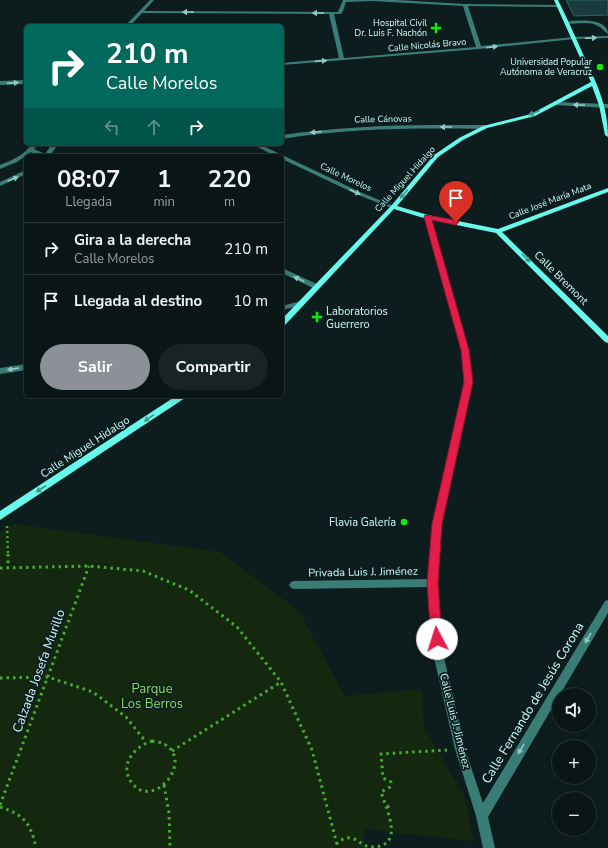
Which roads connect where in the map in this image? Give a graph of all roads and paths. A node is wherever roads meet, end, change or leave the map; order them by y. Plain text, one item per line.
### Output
1 (152, 0) edge
2 (556, 0) edge
3 (465, 4) junction
4 (559, 6) junction
5 (141, 12) junction
6 (331, 13) junction
7 (566, 23) junction
8 (129, 24) edge
9 (608, 33) edge
10 (608, 37) edge
11 (574, 38) junction
12 (479, 48) junction
13 (342, 60) junction
14 (284, 64) edge
15 (24, 82) edge
16 (594, 83) junction
17 (0, 84) edge
18 (556, 104) junction
19 (605, 106) edge
20 (608, 115) edge
21 (484, 127) junction
22 (608, 135) edge
23 (284, 137) edge
24 (34, 146) edge
25 (259, 146) edge
26 (31, 150) junction
27 (26, 154) edge
28 (41, 154) edge
29 (277, 154) edge
30 (24, 156) edge
31 (284, 157) edge
32 (0, 167) edge
33 (24, 173) edge
34 (608, 181) edge
35 (0, 184) edge
36 (606, 190) edge
37 (393, 207) junction
38 (427, 217) junction
39 (498, 231) junction
40 (284, 271) edge
41 (317, 287) junction
42 (301, 303) junction
43 (284, 307) edge
44 (284, 321) edge
45 (608, 340) edge
46 (24, 367) edge
47 (0, 371) edge
48 (179, 398) edge
49 (4, 513) edge
50 (89, 566) junction
51 (8, 567) junction
52 (0, 568) edge
53 (432, 583) junction
54 (294, 585) dead end
55 (608, 604) edge
56 (48, 677) junction
57 (0, 678) edge
58 (281, 682) junction
59 (146, 742) junction
60 (460, 749) junction
61 (172, 751) junction
62 (164, 785) junction
63 (392, 805) dead end
64 (0, 806) edge
65 (387, 807) junction
66 (482, 816) junction
67 (337, 846) edge
68 (36, 848) edge
69 (170, 848) edge
70 (489, 848) edge

1 - 5 street
2 - 4 main road
3 - 4 street
3 - 6 street
3 - 12 street
4 - 7 main road
6 -> 5 street
5 - 8 street
6 - 13 street
7 - 9 street
7 - 11 main road
11 -> 10 street, Calle Nicolás Bravo
12 -> 11 street, Calle Nicolás Bravo
11 - 16 main road
12 - 13 street, Calle Nicolás Bravo
14 -> 13 street, Calle Nicolás Bravo
17 -> 15 street
16 - 18 main road, Calle Miguel Hidalgo
16 - 19 main road
19 -> 18 street
18 -> 21 main road, Calle Miguel Hidalgo
19 - 20 main road
19 - 22 main road
21 -> 23 street, Calle Cánovas
21 -> 37 main road, Calle Miguel Hidalgo
24 - 26 street
25 - 29 street, Calle Morelos
26 - 27 street
26 - 28 street
30 - 32 street
31 -> 37 street, Calle Morelos
35 -> 33 street
34 - 36 main road
36 - 39 main road, Calle José María Mata
37 - 38 main road, Calle Morelos
37 - 41 main road, Calle Miguel Hidalgo
38 - 39 main road, Calle Morelos
38 - 53 street, Calle Luis J. Jiménez
39 -> 45 main road, Calle Bremont
41 -> 40 street
41 - 42 main road, Calle Miguel Hidalgo
42 - 43 street
42 - 44 main road, Calle Miguel Hidalgo
46 -> 47 street
48 -> 49 main road, Calle Miguel Hidalgo
49 - 51 path
50 - 51 path
50 - 56 path, Calzada Josefa Murillo
50 - 58 path
51 - 52 path
53 - 54 street, Privada Luis J. Jiménez
53 - 60 street, Calle Luis J. Jiménez
55 -> 66 street, Calle Fernando de Jesús Corona
56 - 57 path
56 - 59 path
56 - 64 path, Calzada Josefa Murillo
58 - 61 path
58 - 67 path
59 - 61 path
59 - 62 path
60 - 65 path
60 - 66 street, Calle Luis J. Jiménez
61 - 62 path
62 - 69 path
63 - 65 path
64 - 68 path
65 - 67 path
66 - 70 street, Calle Luis J. Jiménez

